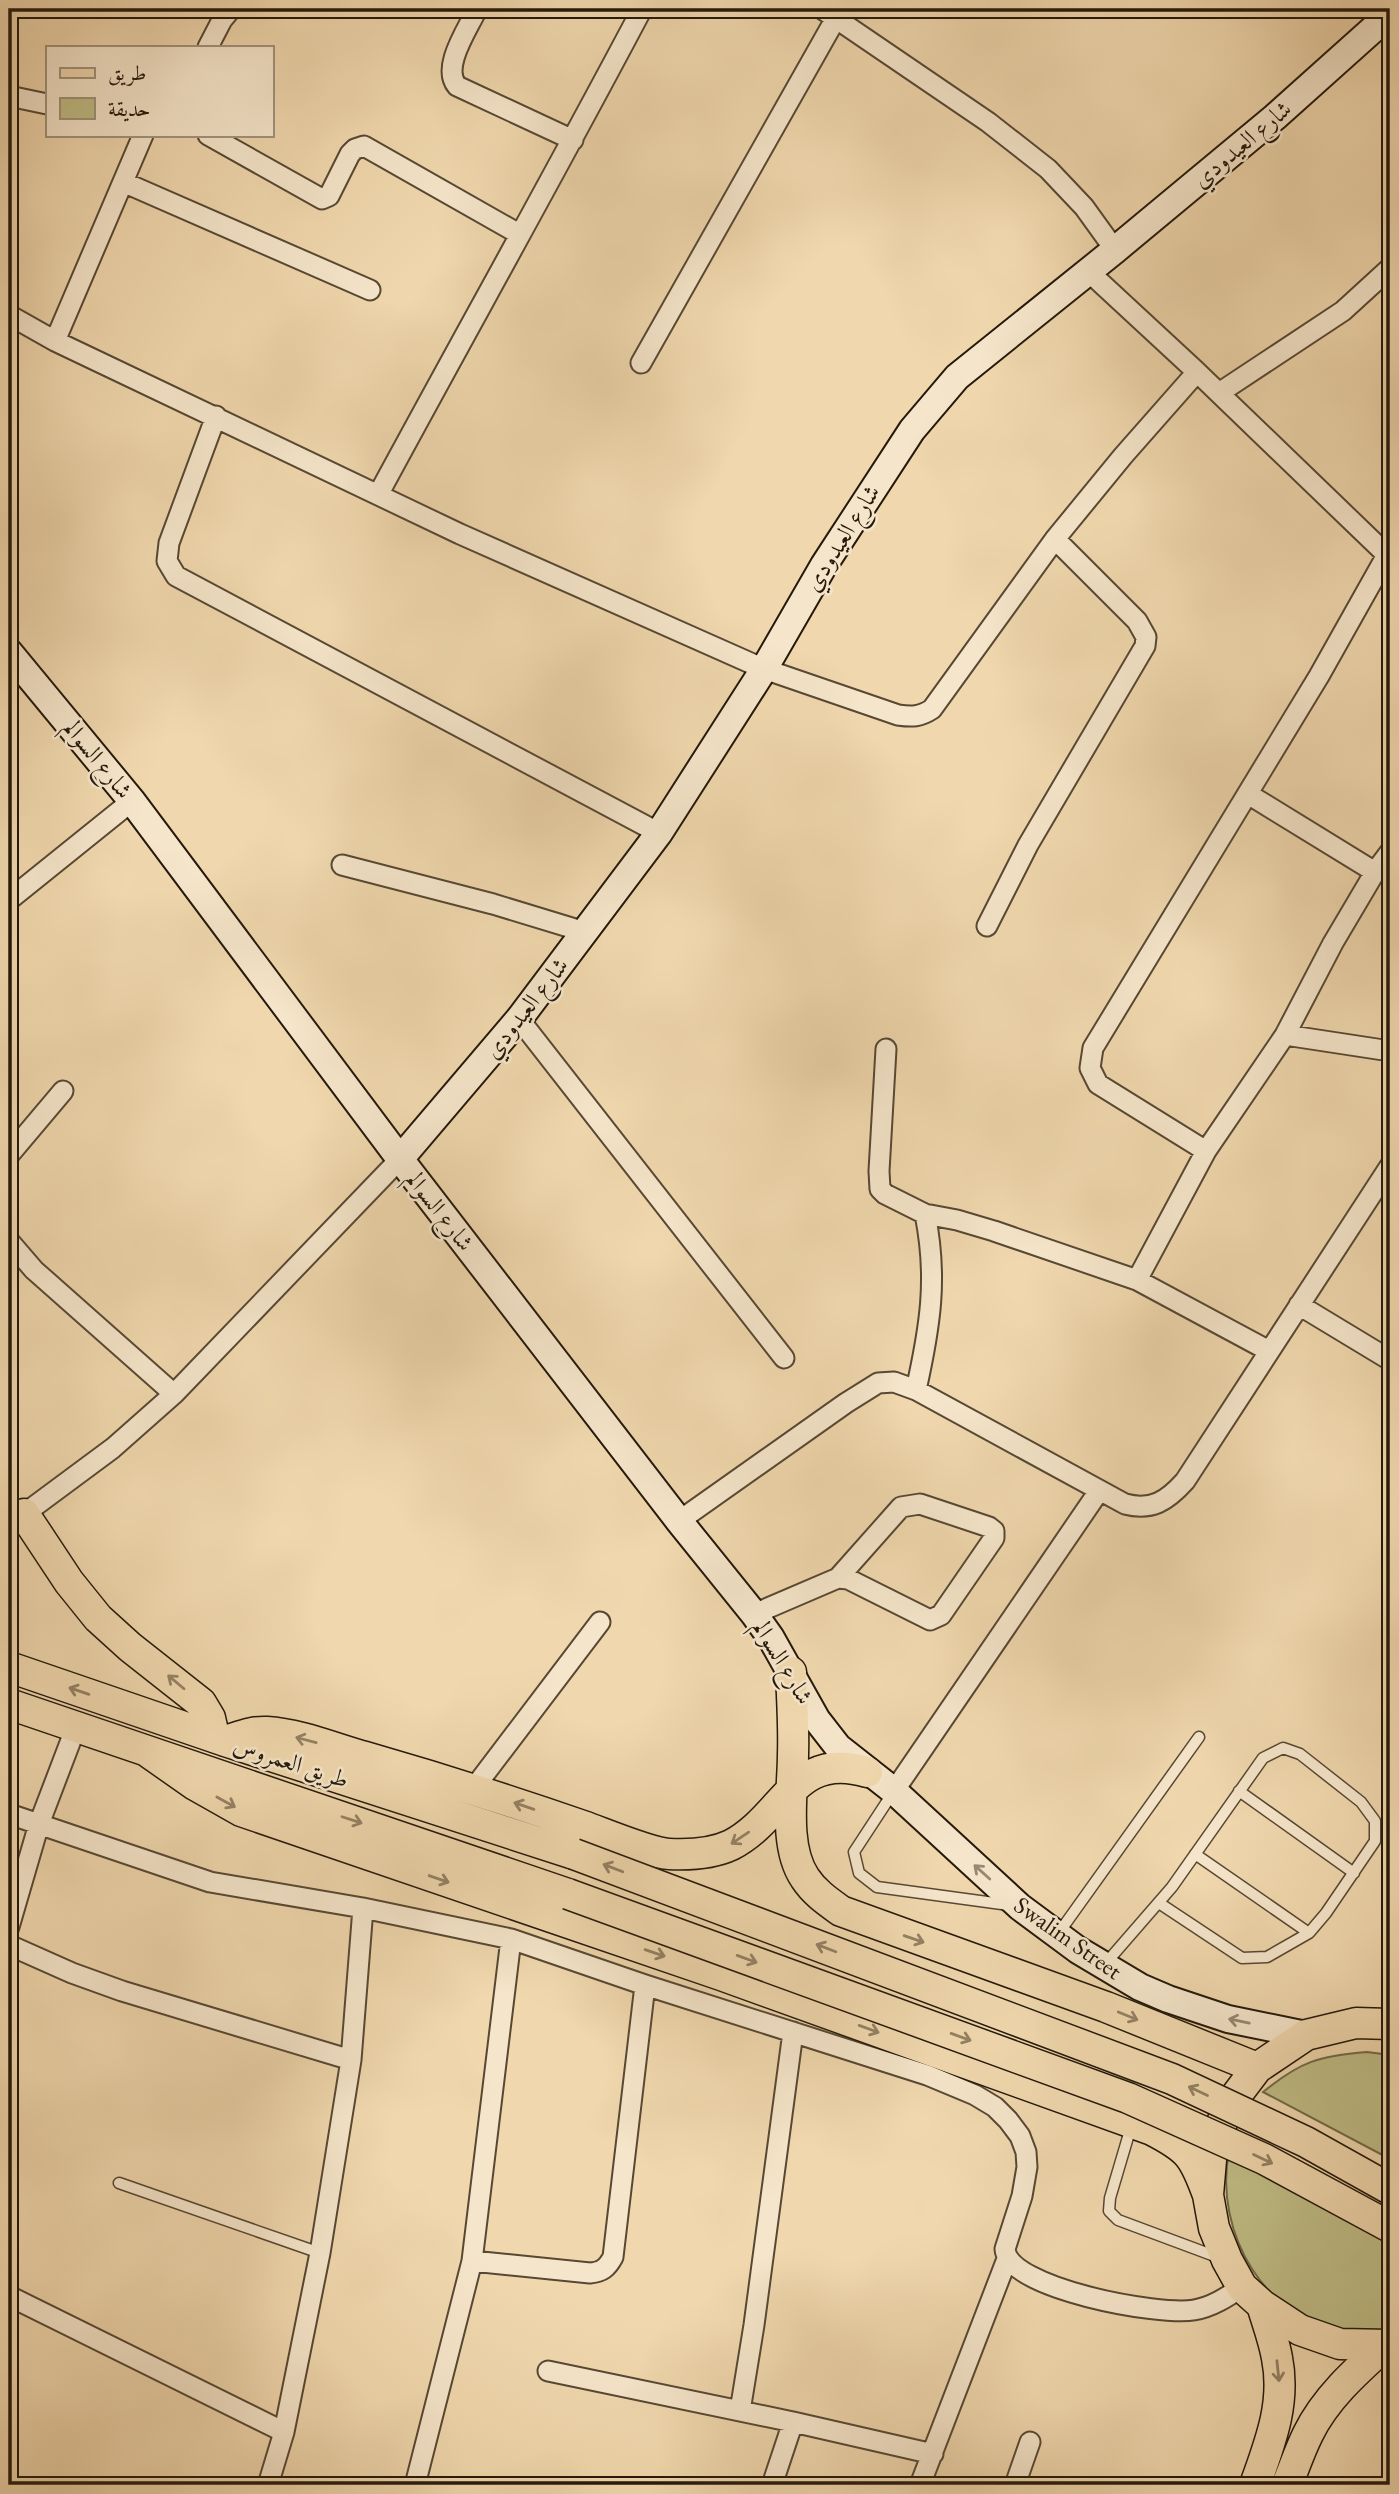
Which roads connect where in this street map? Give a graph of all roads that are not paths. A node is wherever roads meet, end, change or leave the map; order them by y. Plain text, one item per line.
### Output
1 (231, 9) edge
2 (477, 9) edge
3 (642, 9) edge
4 (829, 14) edge
5 (1390, 14) edge
6 (209, 46) edge
7 (9, 96) edge
8 (46, 104) edge
9 (142, 136) edge
10 (210, 136) edge
11 (573, 139) junction
12 (123, 181) junction
13 (519, 234) junction
14 (1115, 250) junction
15 (1390, 268) edge
16 (1089, 272) junction
17 (370, 290) dead end
18 (9, 315) edge
19 (55, 341) junction
20 (641, 363) dead end
21 (1197, 372) junction
22 (1219, 393) junction
23 (216, 416) junction
24 (378, 495) junction
25 (1055, 539) junction
26 (1389, 556) edge
27 (9, 652) edge
28 (764, 669) junction
29 (1248, 794) junction
30 (132, 801) junction
31 (659, 833) junction
32 (1390, 852) edge
33 (342, 865) dead end
34 (1375, 872) junction
35 (9, 900) edge
36 (987, 926) dead end
37 (585, 932) junction
38 (519, 1019) junction
39 (1285, 1035) junction
40 (886, 1049) dead end
41 (1390, 1051) edge
42 (63, 1091) dead end
43 (1206, 1151) junction
44 (9, 1155) edge
45 (400, 1159) junction
46 (1390, 1166) edge
47 (925, 1214) junction
48 (11, 1251) edge
49 (1138, 1280) junction
50 (1298, 1305) junction
51 (1269, 1351) junction
52 (784, 1358) dead end
53 (1390, 1360) edge
54 (916, 1390) junction
55 (174, 1394) junction
56 (1099, 1491) junction
57 (16, 1516) edge
58 (679, 1521) junction
59 (838, 1578) junction
60 (754, 1614) junction
61 (600, 1622) dead end
62 (9, 1667) edge
63 (791, 1672) junction
64 (9, 1704) edge
65 (76, 1727) junction
66 (1199, 1737) dead end
67 (219, 1738) junction
68 (148, 1752) junction
69 (867, 1772) junction
70 (474, 1788) junction
71 (894, 1791) junction
72 (1239, 1791) junction
73 (790, 1792) junction
74 (9, 1814) edge
75 (39, 1824) junction
76 (1195, 1854) junction
77 (1354, 1873) junction
78 (1159, 1903) junction
79 (1020, 1906) junction
80 (363, 1908) junction
81 (9, 1927) edge
82 (1309, 1933) junction
83 (1058, 1934) junction
84 (511, 1938) junction
85 (9, 1945) edge
86 (1104, 1965) junction
87 (645, 1985) junction
88 (1390, 2006) edge
89 (1356, 2023) junction
90 (1390, 2024) edge
91 (793, 2032) junction
92 (1306, 2035) junction
93 (351, 2060) junction
94 (1257, 2068) junction
95 (1132, 2122) junction
96 (119, 2183) dead end
97 (1390, 2189) edge
98 (1208, 2195) junction
99 (1390, 2227) edge
100 (320, 2253) junction
101 (1007, 2259) junction
102 (1227, 2260) junction
103 (472, 2261) junction
104 (9, 2296) edge
105 (1252, 2296) junction
106 (1387, 2346) edge
107 (548, 2371) dead end
108 (740, 2411) junction
109 (793, 2422) junction
110 (284, 2432) junction
111 (1030, 2442) dead end
112 (933, 2454) junction
113 (268, 2485) edge
114 (415, 2485) edge
115 (772, 2485) edge
116 (920, 2485) edge
117 (1015, 2485) edge
118 (1255, 2485) edge
119 (1287, 2485) edge

1 - 6 street
2 - 11 street
3 - 11 street
4 - 14 street
4 - 20 street
5 - 14 main road, شارع العيدودي
7 - 8 street
9 - 12 street
10 - 13 street
11 - 13 street
12 - 17 street
12 - 19 street
13 - 24 street
14 - 16 main road, شارع العيدودي
15 - 22 street
16 - 21 street
16 - 28 main road, شارع العيدودي
18 - 19 street
19 - 23 street
21 - 22 street
21 - 25 street
22 - 26 street
23 - 24 street
23 - 31 street
24 - 28 street
25 - 28 street
25 - 36 street
26 - 29 street
27 - 30 main road, شارع السوالم
28 - 31 main road, شارع العيدودي
29 - 34 street
29 - 43 street
30 - 35 street
30 - 45 main road, شارع السوالم
31 - 37 main road, شارع العيدودي
32 - 34 street
33 - 37 street
34 - 39 street
37 - 38 main road, شارع العيدودي
38 - 45 main road, شارع العيدودي
38 - 52 street
39 - 41 street
39 - 43 street
40 - 47 street
42 - 44 street
43 - 49 street
45 - 55 street
45 - 58 main road, شارع السوالم
46 - 50 street
47 - 49 street
47 - 54 street
48 - 55 street
49 - 51 street
50 - 51 street
50 - 53 street
51 - 56 street
54 - 56 street
54 - 58 street
55 - 57 street
56 - 71 street
67 -> 57 main road
58 - 60 main road, شارع السوالم
59 - 59 street
59 - 60 street
60 - 63 main road, شارع السوالم
61 - 70 street
67 -> 62 main road, طريق العمروس
63 - 69 main road, شارع السوالم
63 - 73 main road
64 - 65 main road, طريق العمروس
65 - 68 main road, طريق العمروس
65 - 75 street
66 - 83 lane
70 -> 67 main road
97 -> 67 main road, طريق العمروس, bridge
68 -> 95 main road
68 -> 99 main road, طريق العمروس, bridge
69 - 71 main road, Swalim Street
69 - 73 main road
73 -> 70 main road
79 -> 71 main road, Swalim Street
71 - 79 lane
72 - 76 lane
72 - 77 lane
72 - 77 lane
73 -> 94 main road
74 - 75 street
75 - 80 street
75 - 81 street
76 - 78 lane
76 - 82 lane
77 - 82 lane
78 - 82 lane
78 - 86 lane
79 - 83 main road, Swalim Street
80 - 84 street
80 - 93 street
83 - 86 main road, Swalim Street
84 - 87 street
84 - 103 street
85 - 93 street
92 -> 86 main road, Swalim Street
87 - 91 street
87 - 103 street
88 - 89 main road
89 - 90 main road
89 - 92 main road
91 - 101 street
91 - 108 street
92 - 94 main road
93 - 100 street
94 - 98 main road
95 - 98 main road
95 - 102 lane
96 - 100 lane
98 - 102 main road
100 - 110 street
101 - 105 street
101 - 112 street
102 - 105 main road
103 - 114 street
104 - 110 street
105 - 106 main road
105 -> 118 main road
106 - 119 main road
107 - 108 street
108 - 109 street
109 - 112 street
109 - 115 street
110 - 113 street
111 - 117 street
112 - 116 street

